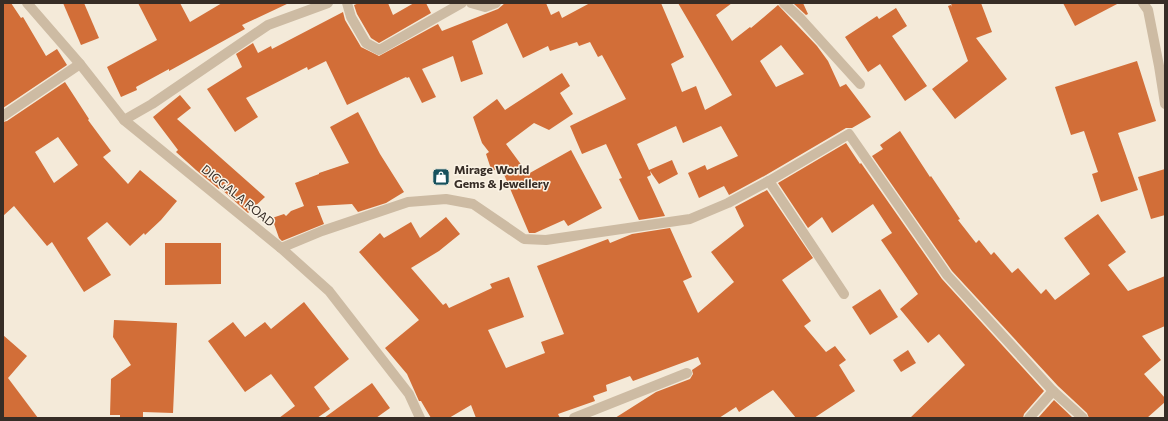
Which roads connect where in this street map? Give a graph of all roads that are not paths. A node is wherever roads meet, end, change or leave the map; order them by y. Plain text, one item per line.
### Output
1 (27, 3) edge
2 (328, 3) edge
3 (347, 3) edge
4 (462, 3) edge
5 (472, 3) edge
6 (496, 3) edge
7 (784, 3) edge
8 (1143, 3) edge
9 (80, 64) junction
10 (860, 84) dead end
11 (1165, 104) edge
12 (3, 116) edge
13 (124, 120) junction
14 (769, 181) junction
15 (281, 248) junction
16 (844, 294) dead end
17 (687, 373) dead end
18 (1053, 391) junction
19 (420, 418) edge
20 (574, 418) edge
21 (1029, 418) edge
22 (1083, 418) edge

1 - 9 street, DIGGALA ROAD
2 - 13 street
3 - 4 street
5 - 6 street
7 - 10 street
8 - 11 street
9 - 12 street
9 - 13 street, DIGGALA ROAD
13 - 15 street, DIGGALA ROAD
14 - 15 street
14 - 16 street
14 - 18 street
15 - 19 street, DIGGALA ROAD
17 - 20 street
18 - 21 street
18 - 22 street

